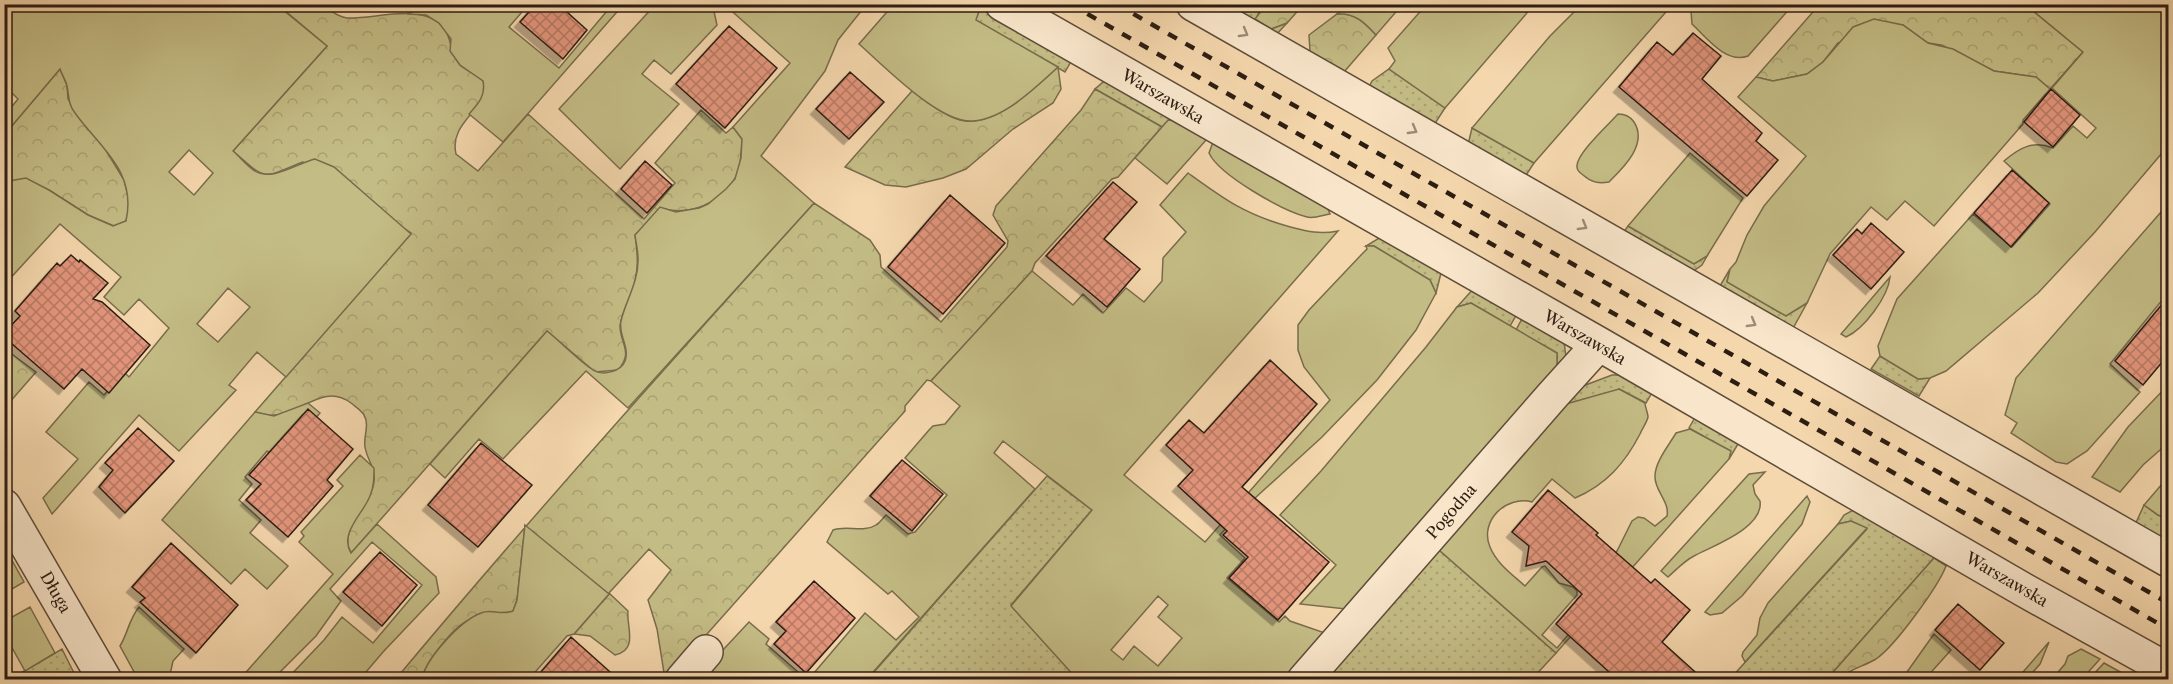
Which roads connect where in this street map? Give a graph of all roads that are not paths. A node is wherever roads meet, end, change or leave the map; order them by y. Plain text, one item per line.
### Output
1 (1002, 4) edge
2 (1193, 4) edge
3 (1599, 344) junction
4 (4, 506) edge
5 (2169, 560) edge
6 (706, 652) dead end
7 (2169, 670) edge
8 (105, 680) edge
9 (682, 680) edge
10 (1305, 680) edge

1 - 3 street, Warszawska
2 -> 5 street
3 - 7 street, Warszawska
3 - 10 street, Pogodna
4 - 8 street, Długa
6 - 9 street

